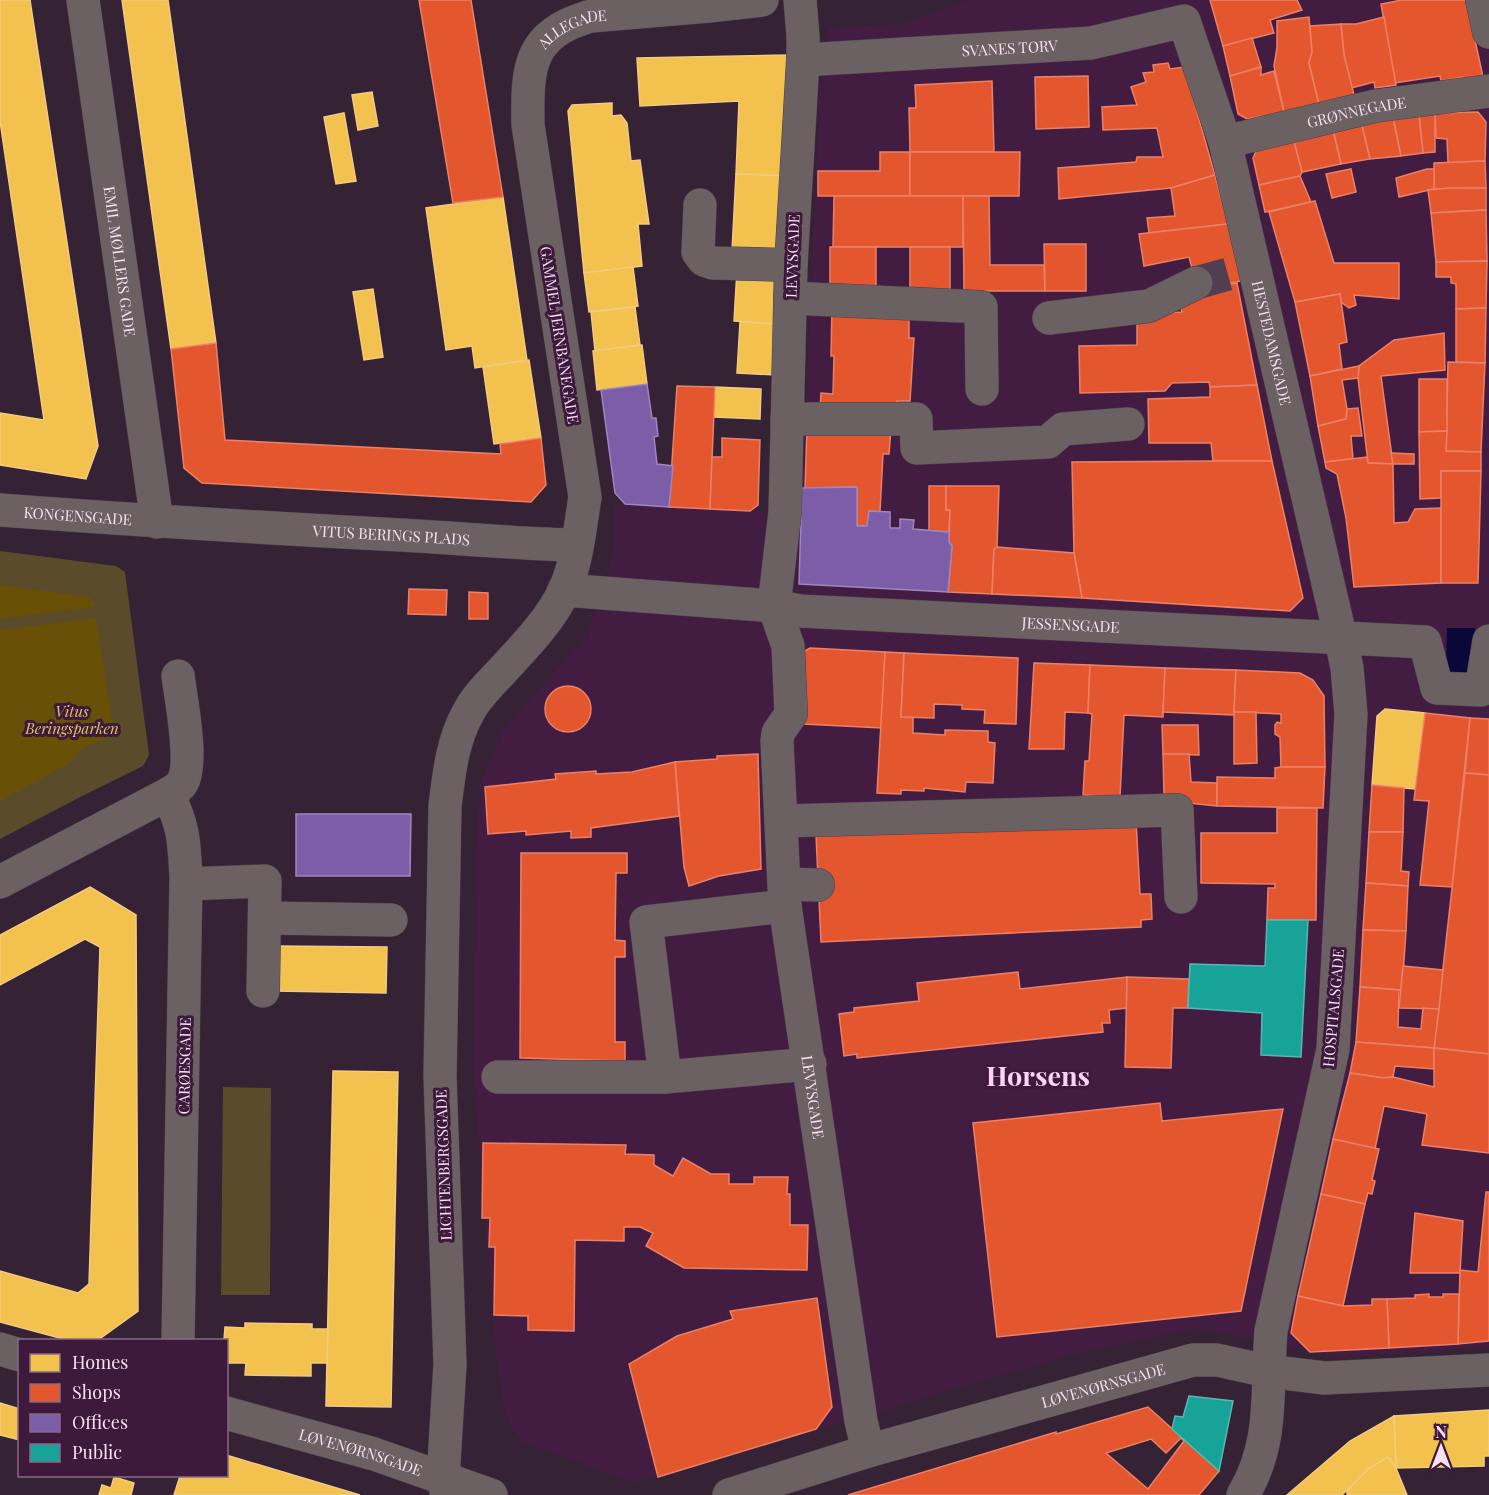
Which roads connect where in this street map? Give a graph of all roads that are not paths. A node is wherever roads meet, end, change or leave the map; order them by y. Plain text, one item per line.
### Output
1 (83, 0) edge
2 (762, 0) edge
3 (800, 0) edge
4 (1482, 0) edge
5 (708, 3) edge
6 (1489, 32) edge
7 (1193, 49) joint
8 (803, 60) junction
9 (1489, 91) edge
10 (528, 125) joint
11 (1225, 142) junction
12 (700, 205) dead end
13 (791, 265) junction
14 (1196, 282) tunnel mouth
15 (790, 298) junction
16 (1049, 318) dead end
17 (982, 388) dead end
18 (787, 419) junction
19 (1128, 424) dead end
20 (0, 510) edge
21 (157, 522) junction
22 (578, 544) junction
23 (564, 590) junction
24 (787, 608) junction
25 (1489, 630) edge
26 (1341, 639) junction
27 (1489, 641) edge
28 (178, 676) dead end
29 (1485, 695) edge
30 (168, 794) junction
31 (782, 821) junction
32 (0, 882) edge
33 (186, 884) junction
34 (818, 885) dead end
35 (785, 895) junction
36 (1181, 897) dead end
37 (265, 918) junction
38 (391, 920) dead end
39 (263, 991) dead end
40 (810, 1064) junction
41 (498, 1077) dead end
42 (665, 1077) junction
43 (178, 1339) edge
44 (0, 1349) edge
45 (18, 1354) edge
46 (1489, 1370) edge
47 (1268, 1371) junction
48 (228, 1414) edge
49 (868, 1451) junction
50 (442, 1490) edge
51 (491, 1495) edge
52 (729, 1495) edge
53 (1243, 1495) edge

1 - 21 street, EMIL MØLLERS GADE
2 - 5 street, ALLEGADE
3 - 8 street, LEVYSGADE
4 - 6 street
5 - 10 street, ALLEGADE
7 - 8 street, SVANES TORV
7 - 11 street, HESTEDAMSGADE
8 - 13 street, LEVYSGADE
9 - 11 street, GRØNNEGADE
10 - 22 street, GAMMEL JERNBANEGADE
11 - 26 street, HESTEDAMSGADE
12 - 13 street
13 - 15 street, LEVYSGADE
14 - 16 street
15 - 17 street
15 - 18 street, LEVYSGADE
18 - 19 street
18 - 24 street, LEVYSGADE
20 - 21 street, KONGENSGADE
21 - 22 street, VITUS BERINGS PLADS
22 - 23 street
23 - 24 street
23 - 50 street, LICHTENBERGSGADE
24 - 26 street, JESSENSGADE
24 - 31 street, LEVYSGADE
25 - 27 street
26 - 29 street, JESSENSGADE
26 - 47 street, HOSPITALSGADE
27 - 29 street
28 - 30 street
30 - 32 street
30 - 33 street, CARØESGADE
31 - 35 street, LEVYSGADE
31 - 36 street
33 - 37 street
33 - 43 street, CARØESGADE
34 - 35 street
35 - 40 street, LEVYSGADE
35 - 42 street
37 - 38 street
37 - 39 street
40 - 42 street
40 - 49 street, LEVYSGADE
41 - 42 street
44 - 45 street
46 - 47 street, LØVENØRNSGADE
47 - 49 street, LØVENØRNSGADE
47 - 53 street, HOSPITALSGADE
48 - 50 street, LØVENØRNSGADE
49 - 52 street, LØVENØRNSGADE
50 - 51 street, LØVENØRNSGADE

